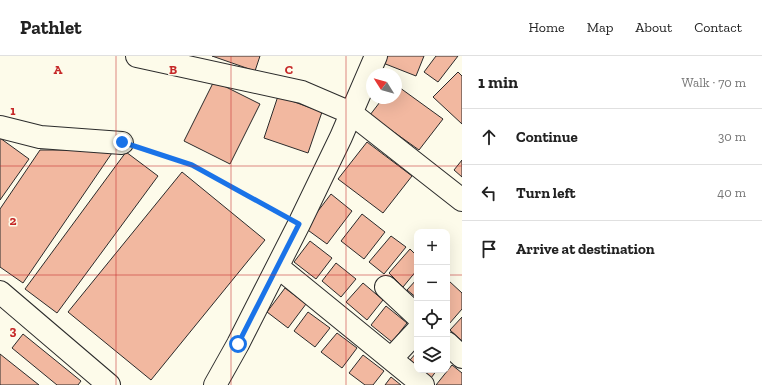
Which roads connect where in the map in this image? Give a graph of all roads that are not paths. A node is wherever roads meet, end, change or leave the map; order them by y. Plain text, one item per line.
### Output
1 (137, 56) edge
2 (374, 57) edge
3 (351, 113) junction
4 (0, 127) edge
5 (122, 142) road end
6 (462, 200) edge
7 (278, 266) junction
8 (386, 287) dead end
9 (0, 292) edge
10 (414, 313) edge
11 (414, 334) edge
12 (450, 346) edge
13 (462, 357) edge
14 (391, 359) junction
15 (109, 385) edge
16 (215, 385) edge
17 (423, 385) edge

1 - 3 main road
2 - 3 main road
3 - 6 main road
3 - 7 main road
4 - 5 main road
7 - 14 main road
7 - 16 main road
8 - 10 main road
9 - 15 main road
11 - 14 main road
12 - 13 main road
14 - 17 main road

